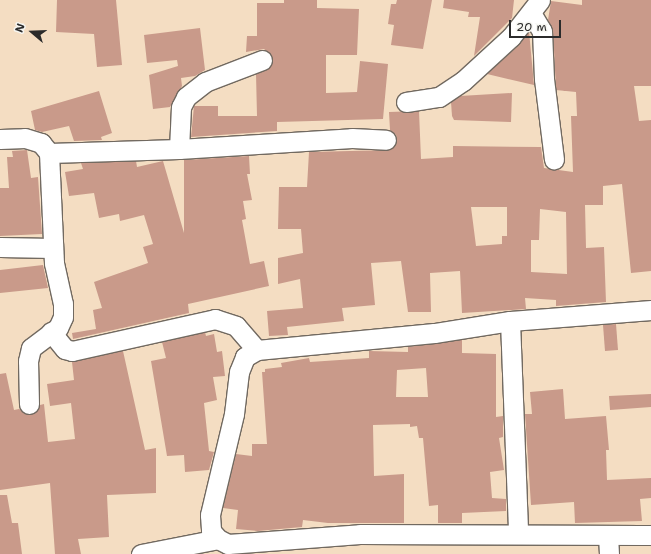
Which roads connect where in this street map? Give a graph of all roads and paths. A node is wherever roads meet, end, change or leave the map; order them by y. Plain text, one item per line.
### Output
1 (536, 7) edge
2 (262, 60) dead end
3 (406, 102) dead end
4 (0, 139) edge
5 (386, 140) dead end
6 (179, 149) junction
7 (49, 153) junction
8 (554, 159) dead end
9 (0, 248) edge
10 (53, 248) junction
11 (651, 310) edge
12 (510, 321) junction
13 (51, 332) junction
14 (257, 350) junction
15 (28, 404) dead end
16 (518, 534) junction
17 (608, 535) junction
18 (651, 535) edge
19 (218, 539) junction
20 (141, 554) edge
21 (609, 554) edge

1 - 3 street
1 - 8 street
2 - 6 street
4 - 7 street
5 - 6 street
6 - 7 street
7 - 10 street
9 - 10 street
10 - 13 street
11 - 12 street
12 - 14 street
12 - 16 street
13 - 14 street
13 - 15 street
14 - 19 street
16 - 17 street
16 - 19 street
17 - 18 street
17 - 21 street
19 - 20 street

